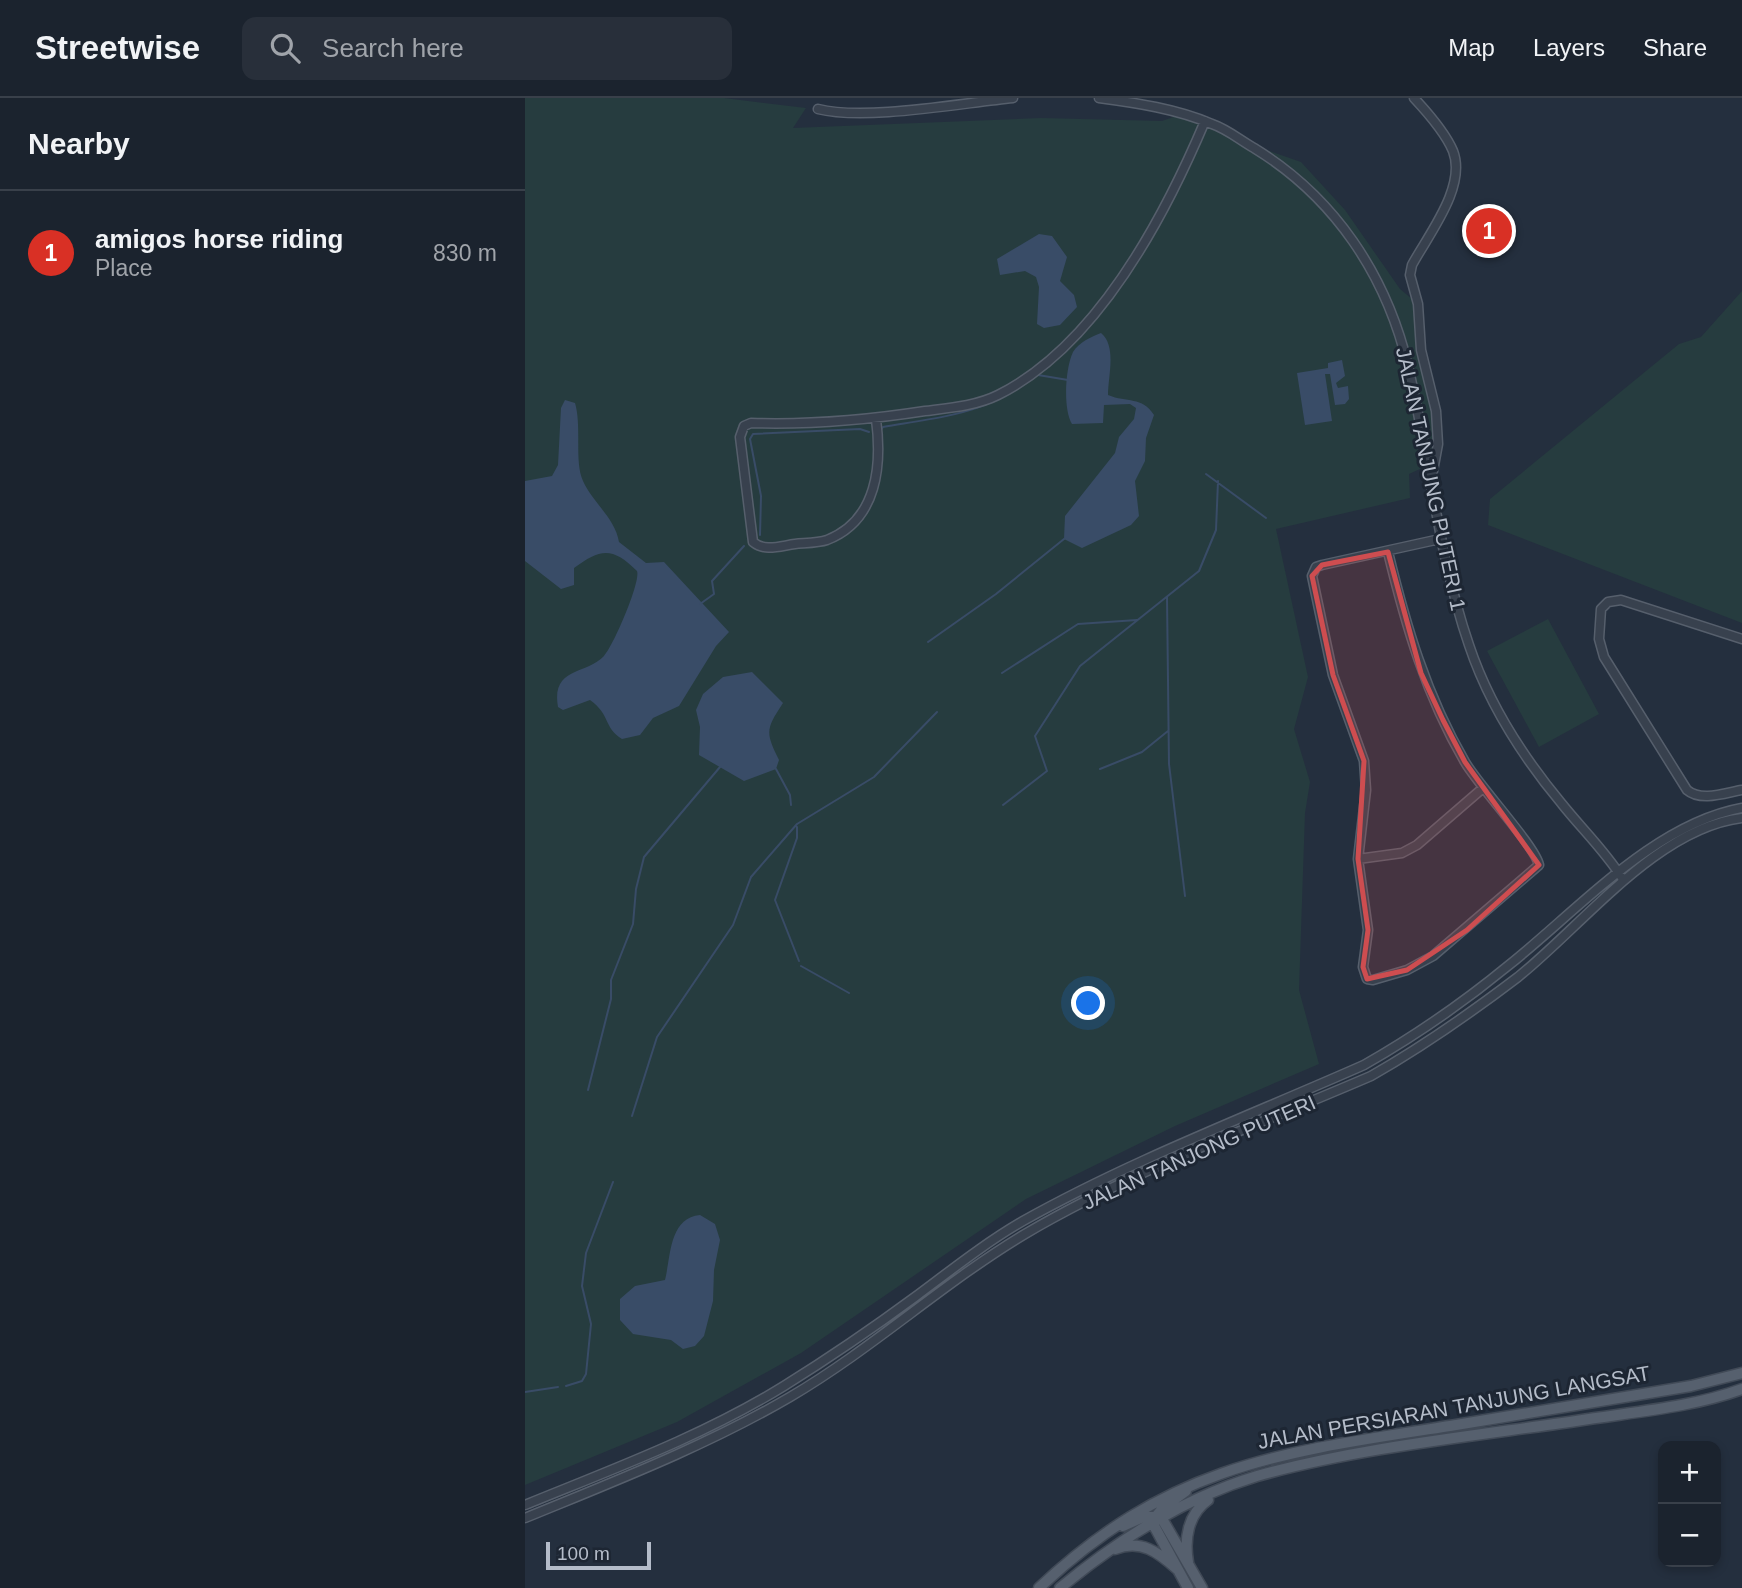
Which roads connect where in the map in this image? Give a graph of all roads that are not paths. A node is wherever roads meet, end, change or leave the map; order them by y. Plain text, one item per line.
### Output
1 (1013, 98) edge
2 (1099, 98) edge
3 (1414, 98) edge
4 (818, 109) dead end
5 (1205, 121) junction
6 (876, 419) junction
7 (1432, 481) junction
8 (1440, 539) junction
9 (1388, 552) junction
10 (1742, 639) edge
11 (1483, 788) junction
12 (1742, 790) edge
13 (1742, 808) edge
14 (1720, 812) junction
15 (1738, 819) edge
16 (1358, 859) junction
17 (1621, 877) junction
18 (1742, 1373) edge
19 (782, 1387) junction
20 (1742, 1389) edge
21 (789, 1398) junction
22 (1207, 1478) junction
23 (1229, 1486) junction
24 (525, 1505) edge
25 (525, 1518) edge
26 (1156, 1518) junction
27 (1089, 1545) junction
28 (1188, 1562) junction
29 (1089, 1564) junction
30 (1177, 1569) junction
31 (1039, 1588) edge
32 (1060, 1588) edge
33 (1188, 1588) edge
34 (1202, 1588) edge

1 - 4 street
2 - 5 street, JALAN TANJUNG PUTERI 1
3 - 7 street
5 - 6 street
5 - 7 street, JALAN TANJUNG PUTERI 1
6 - 6 street
7 - 8 street, JALAN TANJUNG PUTERI 1
8 - 9 street
8 - 17 street, JALAN TANJUNG PUTERI 1
9 - 11 street
9 - 16 street
10 - 12 street
11 - 16 street
11 - 16 street
13 - 14 street, JALAN TANJONG PUTERI
14 - 15 street
14 - 17 street, JALAN TANJONG PUTERI
15 - 17 street, JALAN TANJONG PUTERI
17 - 19 street, JALAN TANJONG PUTERI
17 - 21 street, JALAN TANJONG PUTERI
18 - 22 main road, JALAN PERSIARAN TANJUNG LANGSAT
19 - 21 street
19 - 24 street, JALAN TANJONG PUTERI
20 - 23 main road, JALAN PERSIARAN TANJUNG LANGSAT
21 - 25 street, JALAN TANJONG PUTERI
22 - 26 main road
22 - 27 main road, JALAN PERSIARAN TANJUNG LANGSAT
23 - 26 main road, JALAN PERSIARAN TANJUNG LANGSAT
23 - 28 main road
26 - 27 main road
26 - 28 main road
26 - 29 main road, JALAN PERSIARAN TANJUNG LANGSAT
26 - 30 main road
27 - 31 main road, JALAN PERSIARAN TANJUNG LANGSAT
28 - 34 main road
29 - 30 main road
29 - 32 main road, JALAN PERSIARAN TANJUNG LANGSAT
30 - 33 main road

